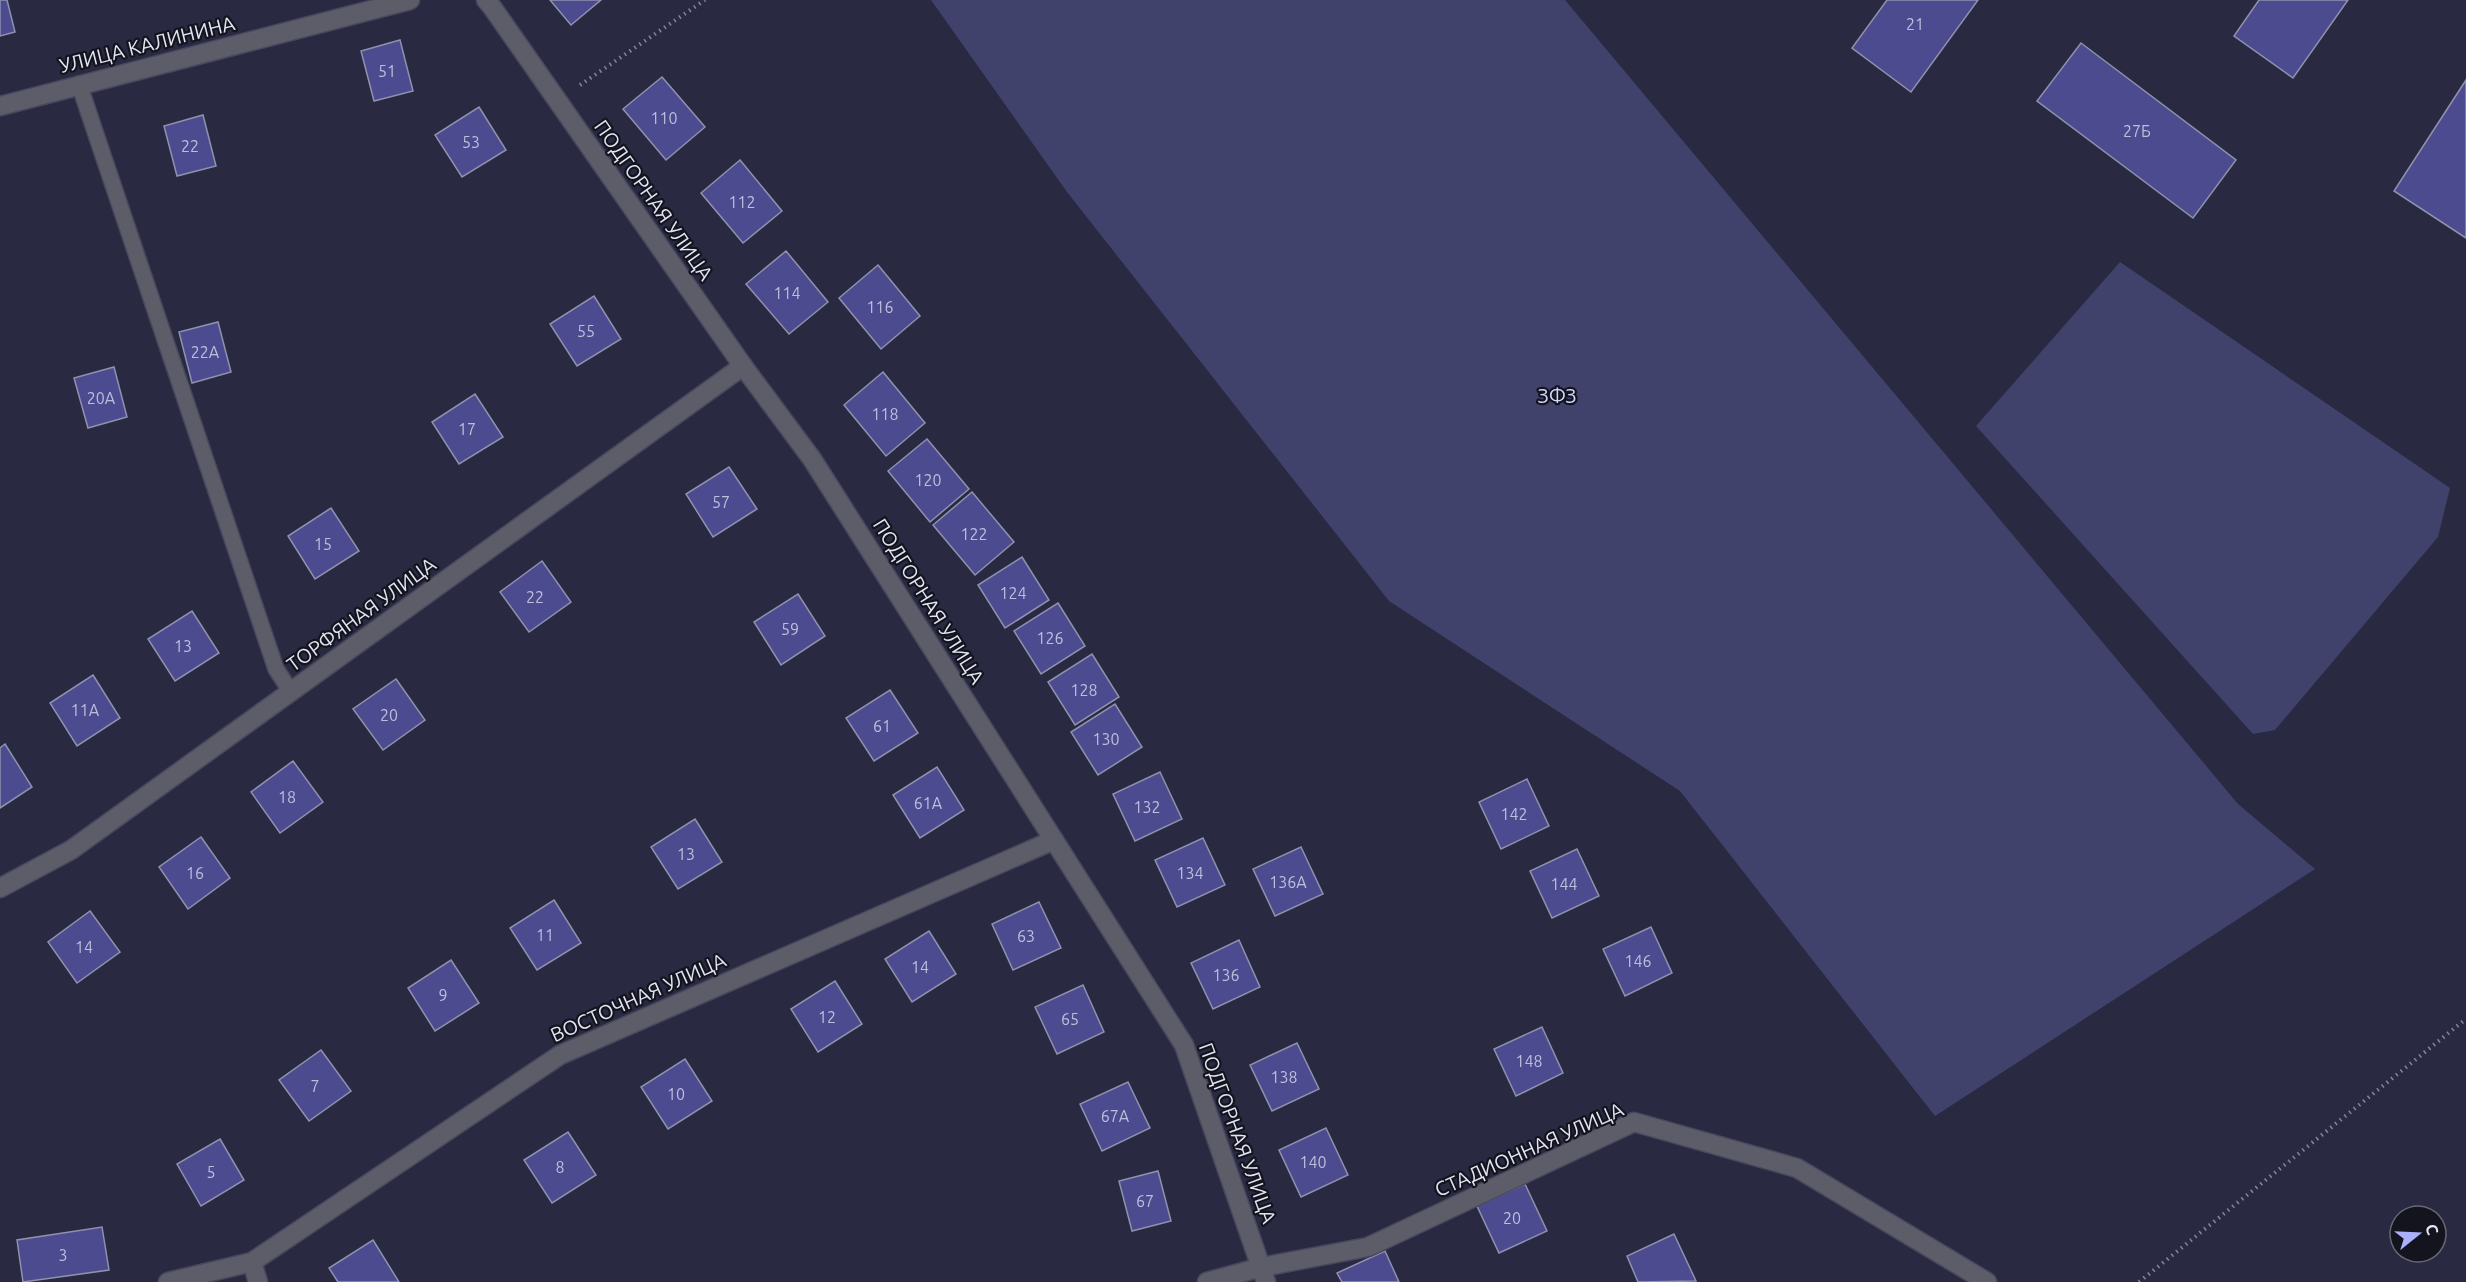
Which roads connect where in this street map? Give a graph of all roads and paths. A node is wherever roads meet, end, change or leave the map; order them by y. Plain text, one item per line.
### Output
1 (410, 0) edge
2 (486, 0) edge
3 (705, 0) edge
4 (79, 84) junction
5 (573, 89) dead end
6 (0, 106) edge
7 (743, 366) junction
8 (291, 692) junction
9 (1054, 840) junction
10 (0, 888) edge
11 (2466, 1019) edge
12 (252, 1262) junction
13 (1264, 1274) edge
14 (168, 1282) edge
15 (258, 1282) edge
16 (1207, 1282) edge
17 (1987, 1282) edge
18 (2139, 1282) edge

1 - 4 street, УЛИЦА КАЛИНИНА
2 - 7 street, ПОДГОРНАЯ УЛИЦА
3 - 5 path
4 - 6 street, УЛИЦА КАЛИНИНА
4 - 8 lane
7 - 8 street, ТОРФЯНАЯ УЛИЦА
7 - 9 street, ПОДГОРНАЯ УЛИЦА
8 - 10 street, ТОРФЯНАЯ УЛИЦА
9 - 12 street, ВОСТОЧНАЯ УЛИЦА
9 - 13 street, ПОДГОРНАЯ УЛИЦА
11 - 18 path
12 - 14 street, ВОСТОЧНАЯ УЛИЦА
12 - 15 street
13 - 16 street, СТАДИОННАЯ УЛИЦА
13 - 17 street, СТАДИОННАЯ УЛИЦА

